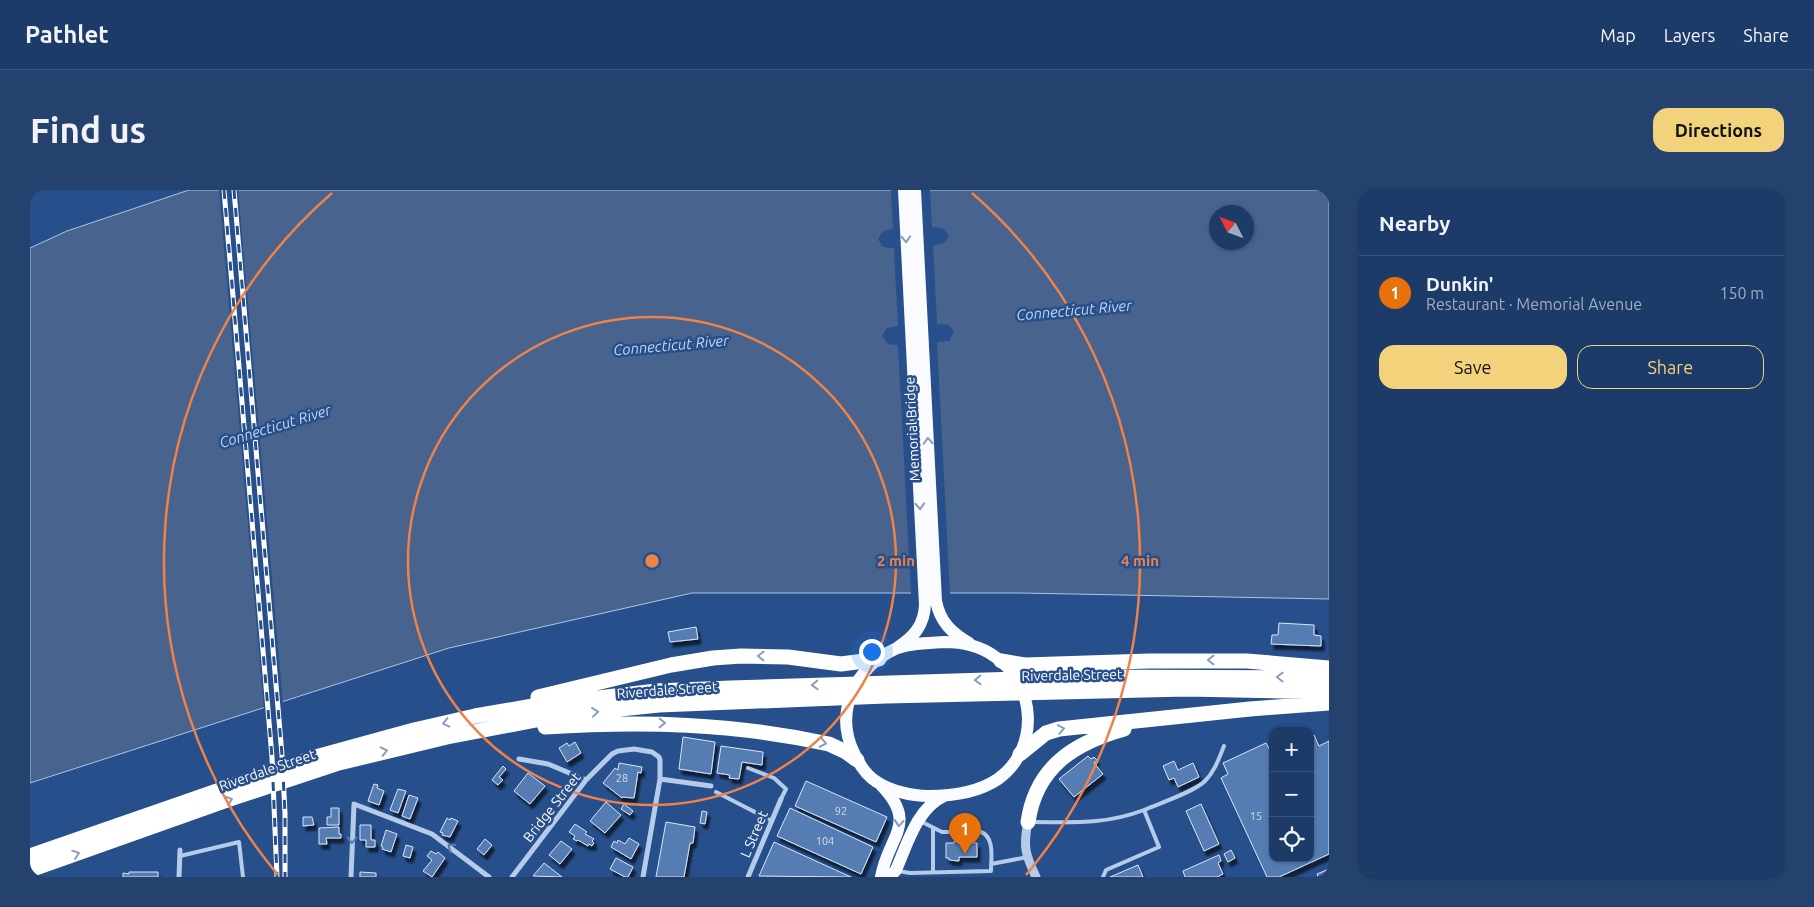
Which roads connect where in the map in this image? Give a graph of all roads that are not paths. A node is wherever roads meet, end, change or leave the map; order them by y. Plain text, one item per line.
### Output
1 (904, 190) edge
2 (915, 190) edge
3 (978, 647) junction
4 (896, 648) junction
5 (879, 659) junction
6 (1003, 663) junction
7 (1329, 668) edge
8 (1329, 678) edge
9 (1329, 692) edge
10 (1329, 703) edge
11 (475, 716) junction
12 (1150, 720) junction
13 (473, 732) junction
14 (1224, 746) dead end
15 (1020, 754) junction
16 (519, 759) dead end
17 (857, 760) junction
18 (748, 768) dead end
19 (660, 779) junction
20 (586, 780) junction
21 (877, 782) junction
22 (711, 786) dead end
23 (716, 792) dead end
24 (949, 794) junction
25 (781, 799) joint
26 (1144, 810) junction
27 (919, 820) junction
28 (772, 821) junction
29 (1028, 822) junction
30 (933, 828) junction
31 (180, 853) joint
32 (30, 856) edge
33 (1028, 857) junction
34 (991, 864) junction
35 (30, 870) edge
36 (933, 872) junction
37 (893, 874) edge
38 (179, 877) edge
39 (243, 877) edge
40 (351, 877) edge
41 (489, 877) edge
42 (512, 877) edge
43 (643, 877) edge
44 (748, 877) edge
45 (881, 877) edge
46 (1036, 877) edge
47 (1103, 877) edge

1 -> 4 main road, Memorial Bridge
3 -> 2 main road, Memorial Bridge
3 - 4 main road
3 - 6 main road
4 - 5 main road
5 -> 11 highway
5 - 17 main road
7 -> 6 highway
6 - 15 main road
8 -> 11 highway, Riverdale Street
13 -> 9 highway, Riverdale Street
10 - 12 highway
11 -> 32 highway, Riverdale Street
15 -> 12 highway
12 - 29 highway
13 -> 17 highway
35 -> 13 highway, Riverdale Street
14 - 26 lane
15 - 24 main road
16 - 20 street
17 - 21 main road
18 - 25 lane
19 - 20 street, Bridge Street
19 - 22 street
19 - 43 street
20 - 42 street, Bridge Street
21 - 24 main road
21 -> 45 main road
23 - 28 lane
24 - 27 main road
25 - 28 street, L Street
26 - 29 lane
26 - 47 lane
27 - 30 lane
27 - 37 main road
28 - 44 street, L Street
29 - 33 street
30 - 34 lane
30 - 36 lane
31 - 38 street
31 - 39 lane
33 - 34 lane
33 - 46 street
34 - 36 lane
36 - 37 lane
41 -> 40 street

